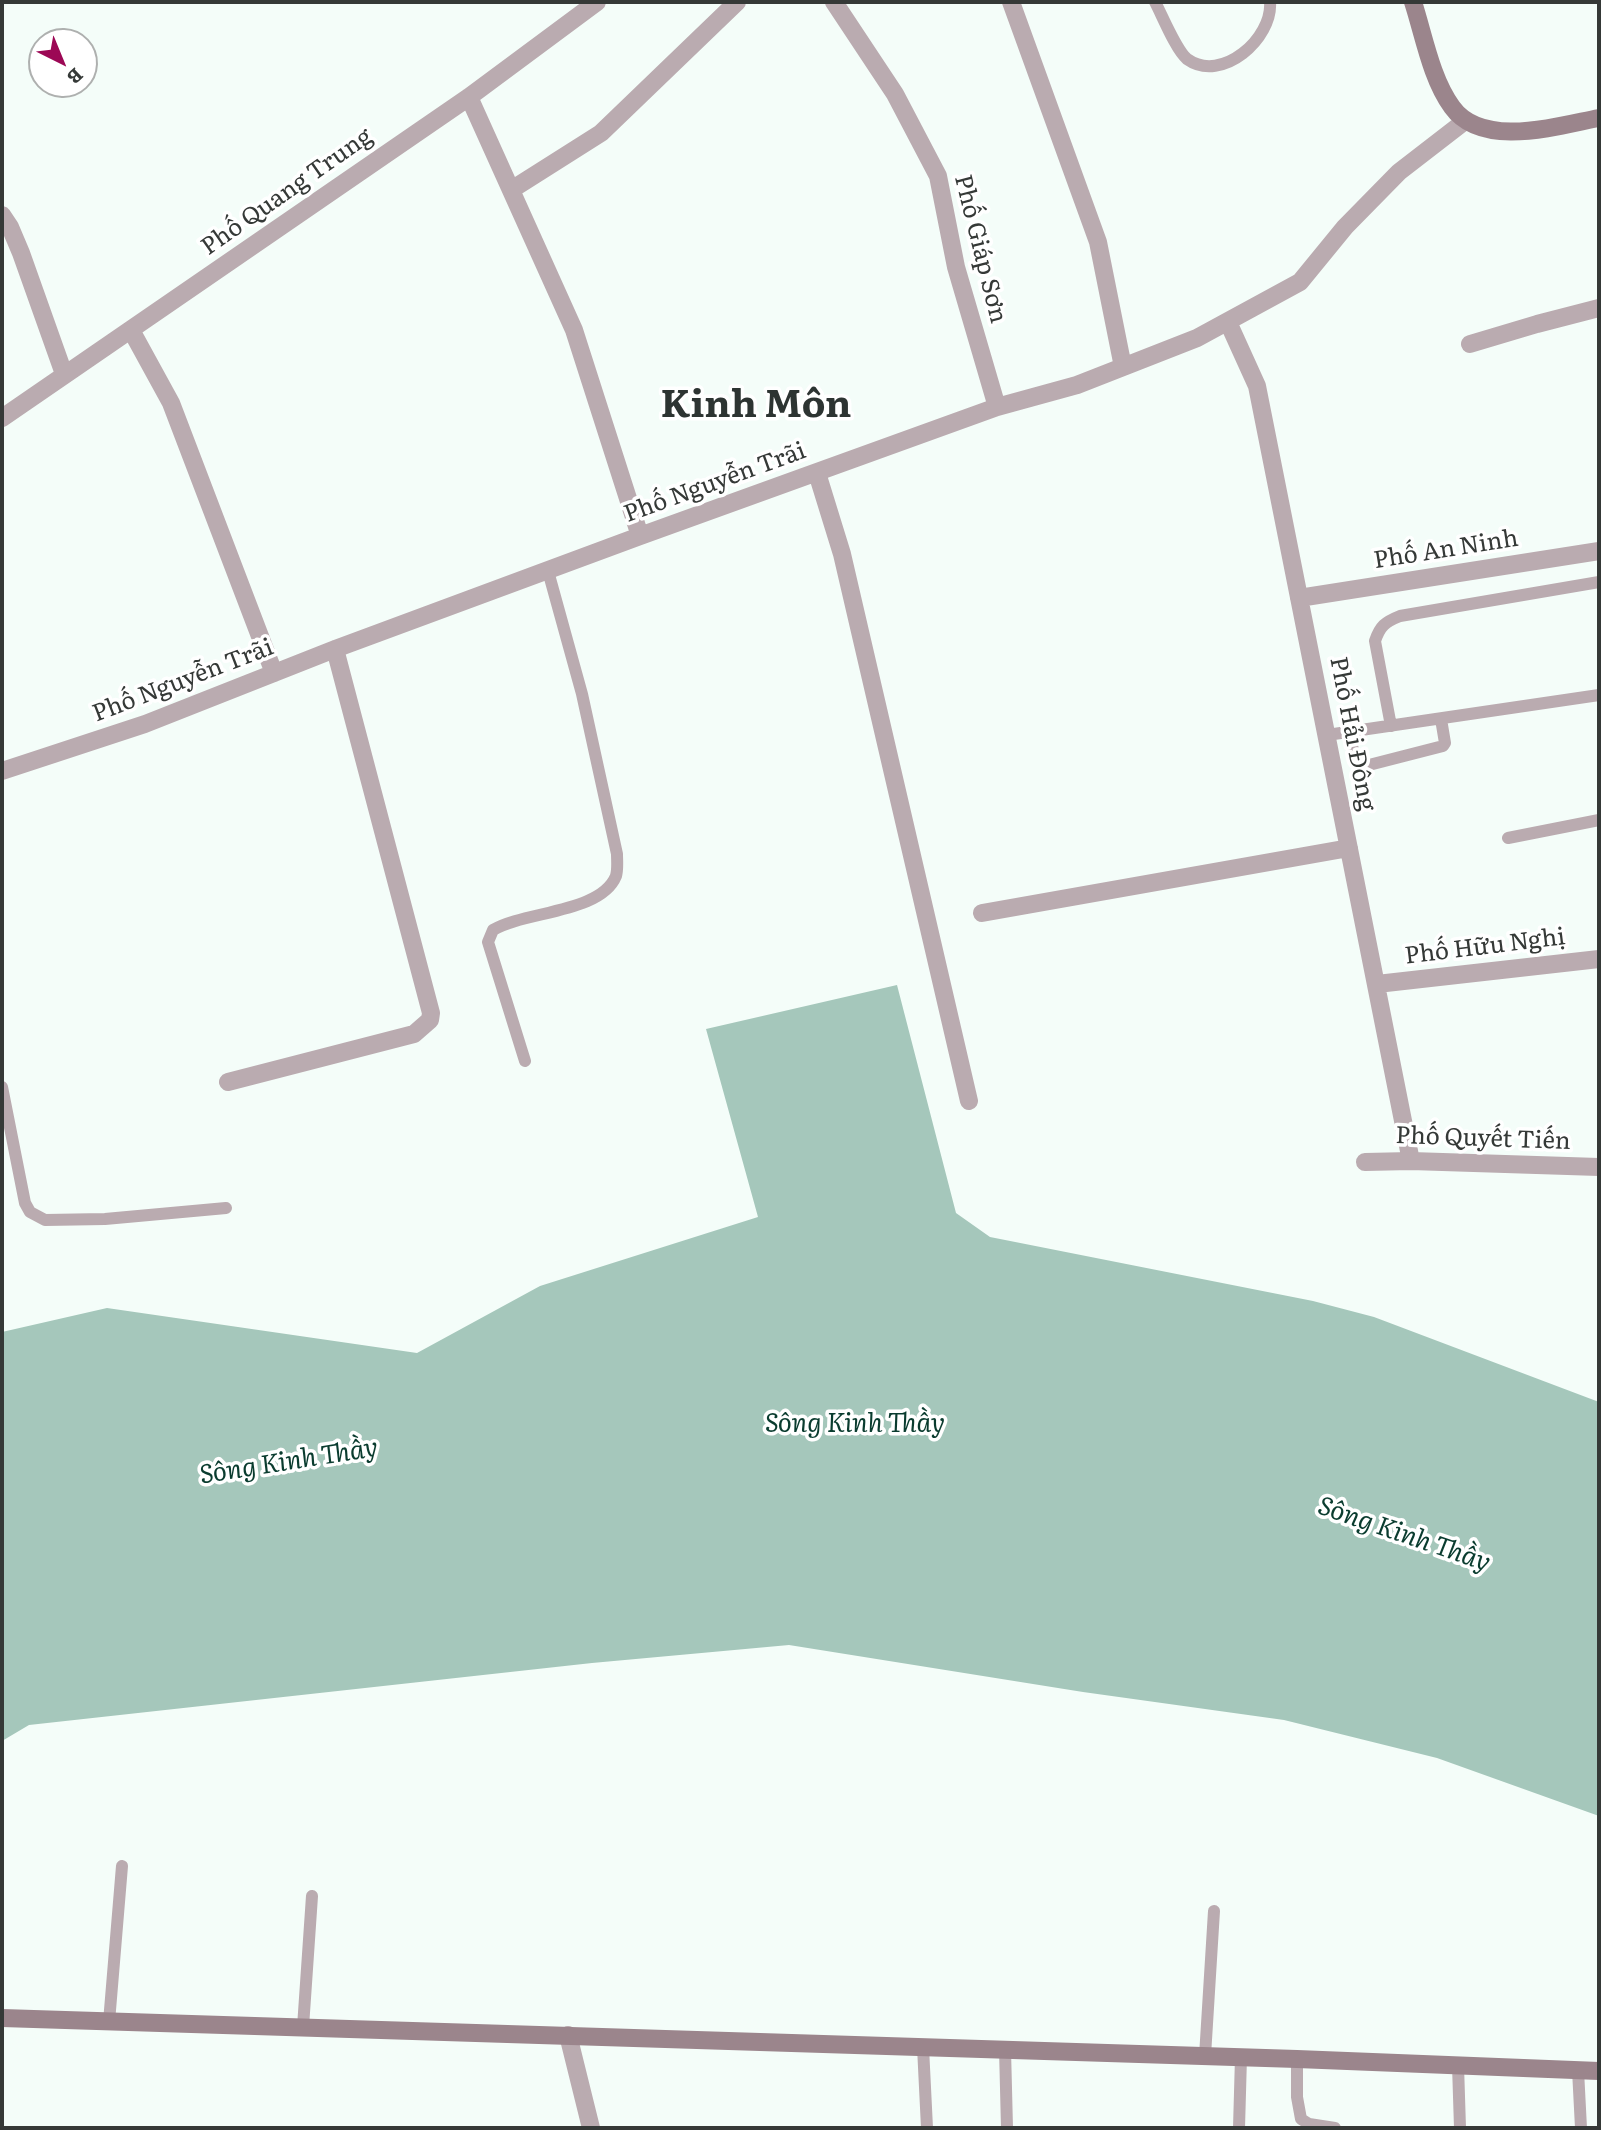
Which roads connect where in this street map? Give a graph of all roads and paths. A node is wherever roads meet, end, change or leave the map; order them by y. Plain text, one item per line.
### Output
1 (597, 2) edge
2 (737, 2) edge
3 (834, 2) edge
4 (1011, 2) edge
5 (1155, 2) edge
6 (1270, 2) edge
7 (1413, 2) edge
8 (470, 97) junction
9 (1599, 118) edge
10 (1465, 121) junction
11 (511, 190) junction
12 (2, 215) edge
13 (1599, 308) edge
14 (1227, 322) junction
15 (131, 330) junction
16 (1470, 344) dead end
17 (1123, 367) junction
18 (64, 374) junction
19 (997, 407) junction
20 (2, 418) edge
21 (817, 473) junction
22 (640, 536) junction
23 (1599, 551) edge
24 (548, 571) junction
25 (1599, 582) edge
26 (1299, 598) junction
27 (335, 649) junction
28 (274, 673) junction
29 (1599, 695) edge
30 (1441, 719) junction
31 (1391, 726) junction
32 (1349, 732) junction
33 (1327, 735) junction
34 (2, 771) edge
35 (1599, 820) edge
36 (1508, 838) dead end
37 (1349, 848) junction
38 (982, 913) dead end
39 (1599, 959) edge
40 (1377, 984) junction
41 (525, 1061) dead end
42 (228, 1082) dead end
43 (2, 1087) edge
44 (969, 1101) dead end
45 (1411, 1161) junction
46 (1365, 1162) dead end
47 (1599, 1167) edge
48 (226, 1208) dead end
49 (122, 1866) dead end
50 (312, 1896) dead end
51 (1214, 1911) dead end
52 (2, 2018) edge
53 (109, 2022) junction
54 (303, 2027) junction
55 (568, 2035) junction
56 (923, 2047) junction
57 (1005, 2049) junction
58 (1205, 2056) junction
59 (1241, 2057) junction
60 (1297, 2059) junction
61 (1458, 2065) junction
62 (1578, 2070) junction
63 (1599, 2071) edge
64 (590, 2128) edge
65 (927, 2128) edge
66 (1007, 2128) edge
67 (1239, 2128) edge
68 (1335, 2128) edge
69 (1460, 2128) edge
70 (1581, 2128) edge

1 - 8 street, Phố Quang Trung
2 - 11 street
3 - 19 street, Phố Giáp Sơn
4 - 17 street
5 - 6 lane
7 - 10 street
8 - 11 street
8 - 15 street, Phố Quang Trung
9 - 10 street
10 - 14 street, Phố Nguyễn Trãi
11 - 22 street
12 - 18 street
13 - 16 street
14 - 17 street, Phố Nguyễn Trãi
14 - 26 street, Phố Hải Đông
15 - 18 street, Phố Quang Trung
15 - 28 street
17 - 19 street, Phố Nguyễn Trãi
18 - 20 street, Phố Quang Trung
19 - 21 street, Phố Nguyễn Trãi
21 - 22 street, Phố Nguyễn Trãi
21 - 44 street
22 - 24 street, Phố Nguyễn Trãi
23 - 26 street, Phố An Ninh
24 - 27 street, Phố Nguyễn Trãi
24 - 41 lane
25 - 31 lane
26 - 33 street, Phố Hải Đông
27 - 28 street, Phố Nguyễn Trãi
27 - 42 street
28 - 34 street, Phố Nguyễn Trãi
29 - 30 lane
30 - 31 lane
30 - 32 lane
31 - 32 lane
32 - 33 lane
33 - 37 street, Phố Hải Đông
35 - 36 lane
37 - 38 street
37 - 40 street, Phố Hải Đông
39 - 40 street, Phố Hữu Nghị
40 - 45 street, Phố Hải Đông
43 - 48 lane
45 - 46 street, Phố Quyết Tiến
45 - 47 street, Phố Quyết Tiến
49 - 53 lane
50 - 54 lane
51 - 58 lane
52 - 53 street
53 - 54 street
54 - 55 street
55 - 56 street
55 - 64 street
56 - 57 street
56 - 65 lane
57 - 58 street
57 - 66 lane
58 - 59 street
59 - 60 street
59 - 67 lane
60 - 61 street
60 - 68 lane
61 - 62 street
61 - 69 lane
62 - 63 street
62 - 70 lane

